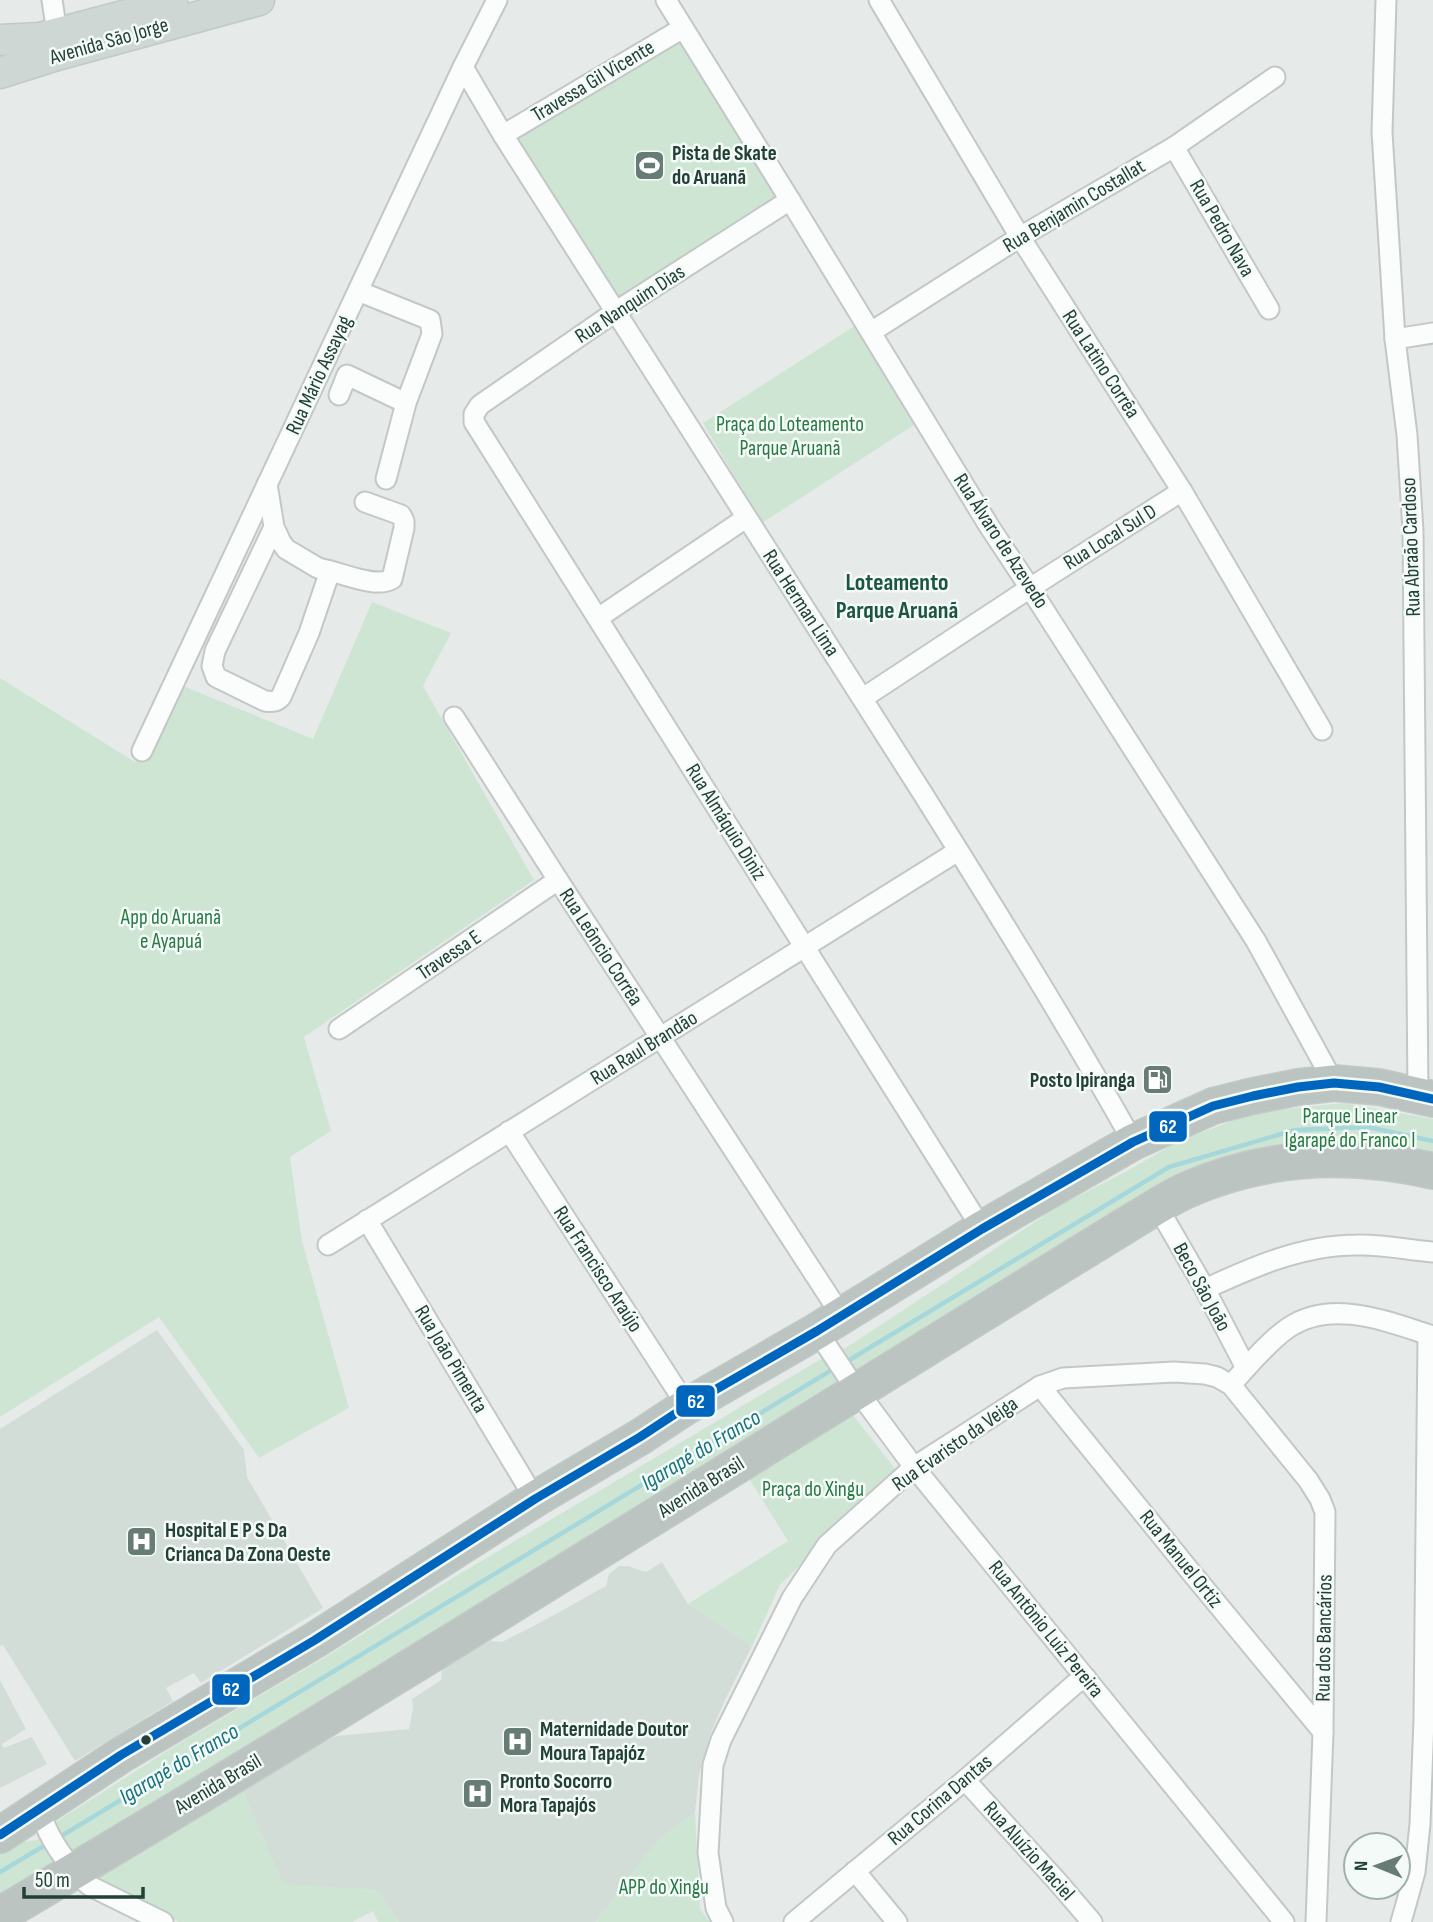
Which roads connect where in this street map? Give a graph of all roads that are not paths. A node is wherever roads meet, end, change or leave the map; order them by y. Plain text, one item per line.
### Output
1 (52, 0) edge
2 (183, 0) edge
3 (259, 0) edge
4 (497, 0) edge
5 (666, 0) edge
6 (879, 0) edge
7 (1386, 0) edge
8 (683, 27) junction
9 (57, 33) junction
10 (0, 40) edge
11 (463, 67) junction
12 (0, 74) edge
13 (1275, 77) dead end
14 (503, 135) junction
15 (1174, 147) junction
16 (790, 200) junction
17 (1020, 237) junction
18 (358, 291) junction
19 (1269, 309) dead end
20 (615, 312) junction
21 (872, 332) junction
22 (1433, 333) edge
23 (1395, 340) junction
24 (339, 395) dead end
25 (406, 403) junction
26 (474, 414) joint
27 (386, 479) dead end
28 (267, 484) junction
29 (1182, 491) junction
30 (365, 502) dead end
31 (746, 518) junction
32 (274, 527) junction
33 (330, 571) junction
34 (1030, 588) junction
35 (598, 618) junction
36 (863, 698) junction
37 (454, 717) dead end
38 (1322, 730) dead end
39 (142, 751) dead end
40 (958, 851) junction
41 (558, 880) junction
42 (805, 948) junction
43 (339, 1029) dead end
44 (661, 1038) junction
45 (1334, 1083) junction
46 (1426, 1097) edge
47 (509, 1131) junction
48 (1133, 1142) junction
49 (1433, 1171) edge
50 (1157, 1206) junction
51 (367, 1220) junction
52 (982, 1229) junction
53 (328, 1245) dead end
54 (1433, 1252) edge
55 (1205, 1289) junction
56 (828, 1330) junction
57 (1431, 1336) edge
58 (1246, 1368) junction
59 (1231, 1385) junction
60 (854, 1386) junction
61 (1041, 1386) junction
62 (687, 1406) junction
63 (914, 1467) junction
64 (535, 1499) junction
65 (1086, 1678) junction
66 (1429, 1716) edge
67 (1323, 1732) junction
68 (965, 1780) junction
69 (43, 1817) junction
70 (0, 1835) edge
71 (70, 1867) junction
72 (855, 1871) junction
73 (0, 1915) edge
74 (163, 1922) edge
75 (723, 1922) edge
76 (794, 1922) edge
77 (897, 1922) edge
78 (1092, 1922) edge
79 (1284, 1922) edge
80 (1316, 1922) edge
81 (1401, 1922) edge

1 - 9 street
2 - 9 main road, Avenida São Jorge
3 - 12 main road, Avenida São Jorge
4 - 11 street, Rua Mário Assayag
5 - 8 street, Rua Álvaro de Azevedo
6 - 17 street, Rua Latino Corrêa
7 - 23 street, Rua Abraão Cardoso
8 - 14 street, Travessa Gil Vicente
8 - 16 street, Rua Álvaro de Azevedo
9 - 10 main road, Avenida São Jorge
11 - 14 street, Rua Herman Lima
11 - 18 street, Rua Mário Assayag
13 - 15 street, Rua Benjamin Costallat
14 - 20 street, Rua Herman Lima
15 - 17 street, Rua Benjamin Costallat
15 - 19 street, Rua Pedro Nava
16 - 20 street, Rua Nanquim Dias
16 - 21 street, Rua Álvaro de Azevedo
17 - 21 street, Rua Benjamin Costallat
17 - 29 street, Rua Latino Corrêa
18 - 25 street
18 - 28 street, Rua Mário Assayag
20 - 26 street, Rua Nanquim Dias
20 - 31 street, Rua Herman Lima
21 - 34 street, Rua Álvaro de Azevedo
22 - 23 street
23 - 46 street, Rua Abraão Cardoso
24 - 25 street
25 - 27 street
26 - 35 street, Rua Almáquio Diniz
28 - 32 street
28 - 39 street, Rua Mário Assayag
29 - 34 street, Rua Local Sul D
29 - 38 street, Rua Latino Corrêa
30 - 33 street
31 - 35 street
31 - 36 street, Rua Herman Lima
32 - 33 street
32 - 33 street
34 - 36 street, Rua Local Sul D
34 - 45 street, Rua Álvaro de Azevedo
35 - 42 street, Rua Almáquio Diniz
36 - 40 street, Rua Herman Lima
37 - 41 street, Rua Leôncio Corrêa
40 - 42 street, Rua Raul Brandão
40 - 48 street, Rua Herman Lima
41 - 43 street, Travessa E
41 - 44 street, Rua Leôncio Corrêa
42 - 44 street, Rua Raul Brandão
42 - 52 street, Rua Almáquio Diniz
44 - 47 street, Rua Raul Brandão
44 - 56 street, Rua Leôncio Corrêa
45 - 46 highway
45 - 48 highway
47 - 51 street, Rua Raul Brandão
47 - 62 street, Rua Francisco Araújo
48 - 52 highway
49 - 50 highway, Avenida Brasil
50 - 55 street, Beco São João
50 - 60 highway, Avenida Brasil
51 - 53 street, Rua Raul Brandão
51 - 64 street, Rua João Pimenta
52 - 56 highway
54 - 55 street
55 - 58 street, Beco São João
56 - 60 street, Rua Antônio Luiz Pereira
56 - 62 highway
57 - 58 street
57 - 66 street
58 - 59 street
59 - 61 street, Rua Evaristo da Veiga
59 - 67 street, Rua dos Bancários
60 - 63 street, Rua Antônio Luiz Pereira
60 - 71 highway, Avenida Brasil
61 - 63 street, Rua Evaristo da Veiga
61 - 67 street, Rua Manuel Ortiz
62 - 64 highway
63 - 65 street, Rua Antônio Luiz Pereira
63 - 75 street, Rua Evaristo da Veiga
64 - 69 highway
65 - 68 street, Rua Corina Dantas
65 - 79 street, Rua Antônio Luiz Pereira
66 - 81 street
67 - 80 street, Rua dos Bancários
68 - 72 street, Rua Corina Dantas
68 - 78 street, Rua Aluízio Maciel
69 - 70 highway
69 - 71 street
71 - 73 highway, Avenida Brasil
71 - 74 street
72 - 76 street, Rua Corina Dantas
72 - 77 street

